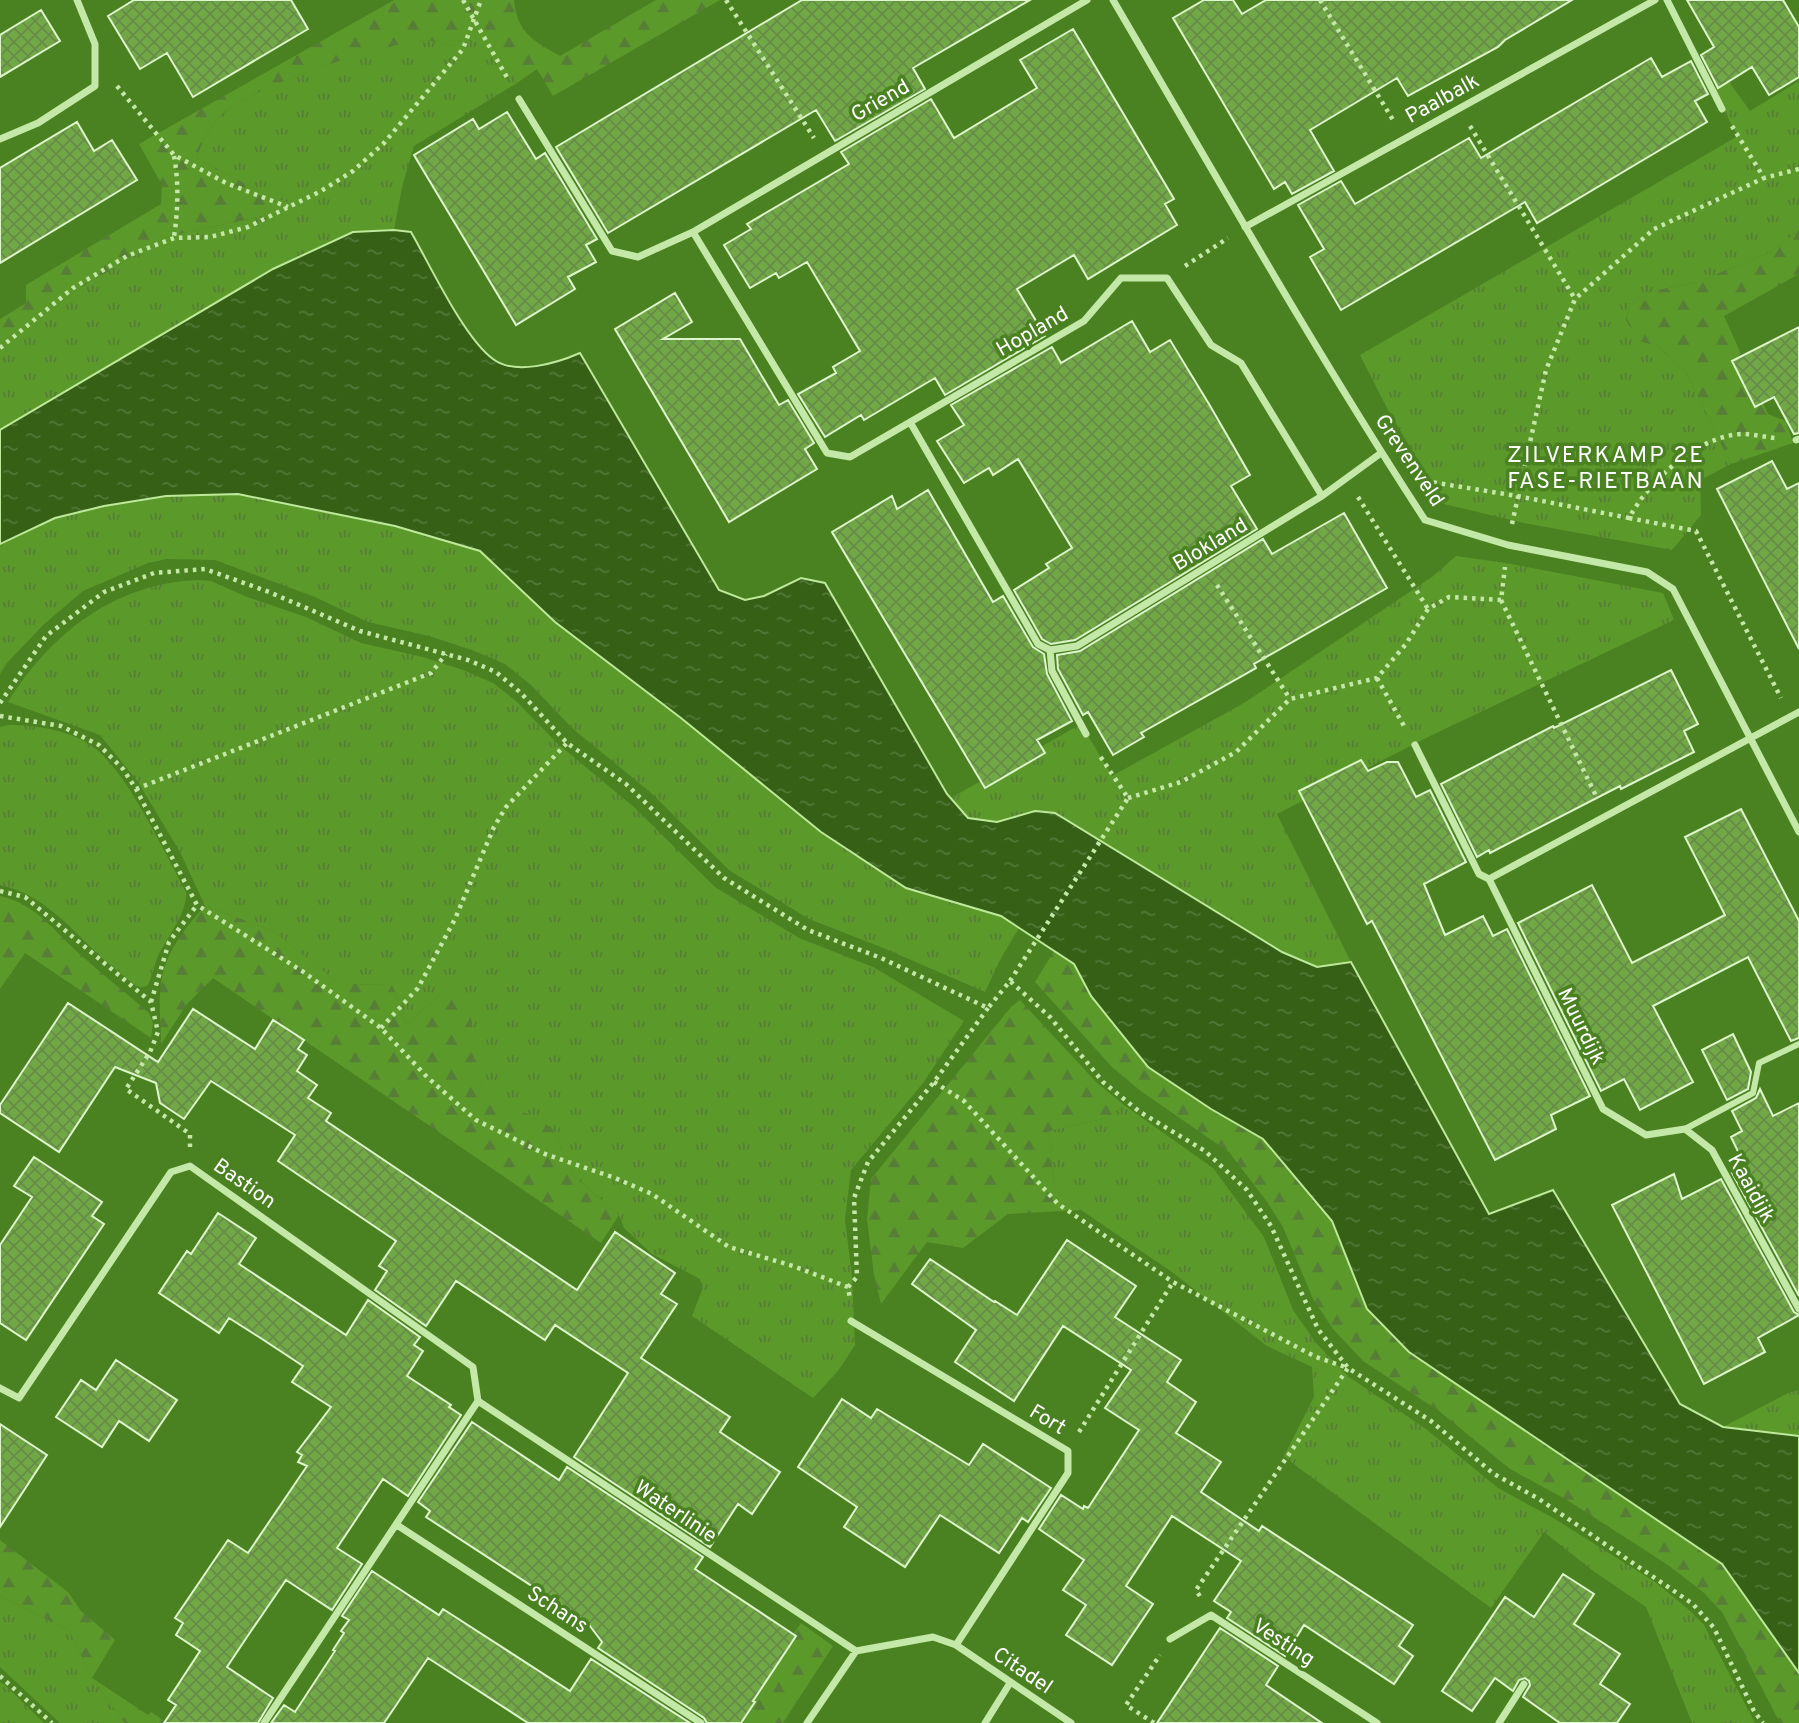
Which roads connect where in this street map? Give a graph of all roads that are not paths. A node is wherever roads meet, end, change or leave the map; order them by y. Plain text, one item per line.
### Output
1 (78, 0) edge
2 (1087, 0) edge
3 (1112, 0) edge
4 (1655, 0) edge
5 (1667, 0) edge
6 (519, 99) road end
7 (1722, 109) road end
8 (0, 139) edge
9 (1245, 227) junction
10 (693, 232) junction
11 (910, 422) junction
12 (1381, 453) junction
13 (1322, 496) junction
14 (1050, 650) junction
15 (1799, 712) edge
16 (1086, 734) road end
17 (1750, 738) junction
18 (1415, 745) road end
19 (1799, 832) edge
20 (1489, 879) junction
21 (1799, 1044) edge
22 (1685, 1129) junction
23 (1799, 1309) edge
24 (852, 1321) road end
25 (0, 1388) edge
26 (478, 1401) junction
27 (397, 1525) junction
28 (1170, 1639) road end
29 (956, 1645) junction
30 (856, 1651) junction
31 (1010, 1683) junction
32 (1524, 1684) dead end
33 (264, 1723) edge
34 (701, 1723) edge
35 (807, 1723) edge
36 (985, 1723) edge
37 (1071, 1723) edge
38 (1377, 1723) edge
39 (1499, 1723) edge

1 - 8 street
2 - 10 street, Griend
3 - 9 street, Grevenveld
4 - 9 street, Paalbalk
5 - 7 street
6 - 10 street, Griend
9 - 12 street, Grevenveld
10 - 11 street
11 - 13 street, Hopland
11 - 14 street
12 - 13 street, Blokland
12 - 17 street, Grevenveld
13 - 14 street, Blokland
14 - 16 street
15 - 17 street
17 - 19 street, Grevenveld
17 - 20 street
18 - 20 street, Muurdijk
20 - 22 street, Muurdijk
21 - 22 street
22 - 23 street, Kaaidijk
24 - 29 street, Fort
25 - 26 street, Bastion
26 - 27 street
26 - 30 street, Waterlinie
27 - 33 street
27 - 34 street, Schans
28 - 38 street, Vesting
29 - 30 street
29 - 31 street, Citadel
30 - 35 street
31 - 36 street
31 - 37 street, Citadel
32 - 39 street

